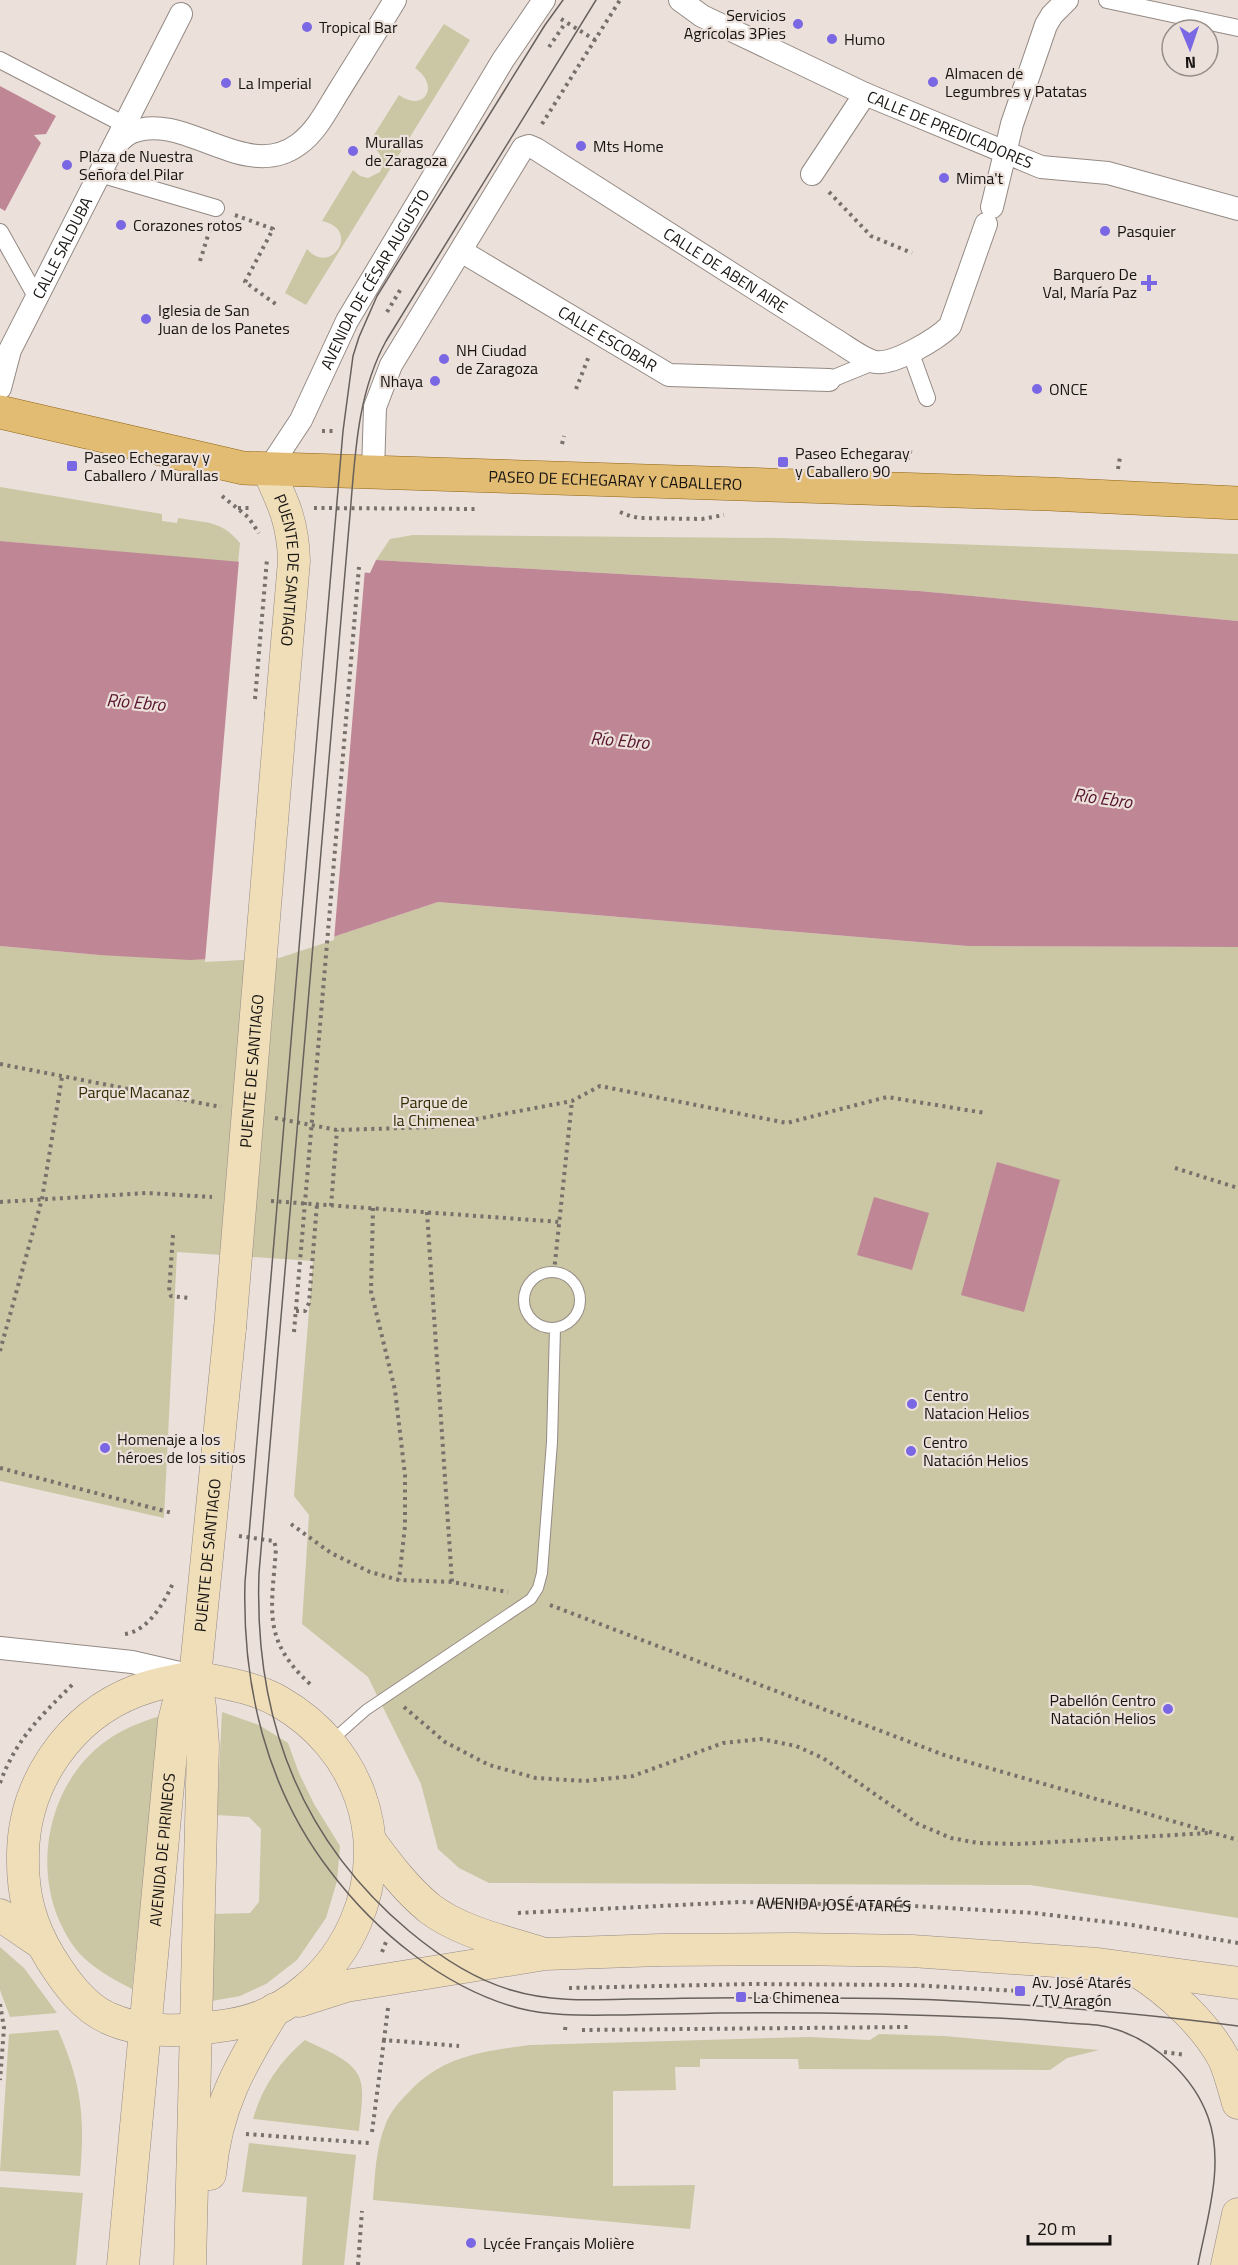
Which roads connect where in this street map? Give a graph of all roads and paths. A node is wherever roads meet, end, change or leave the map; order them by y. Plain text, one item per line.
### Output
1 (395, 0) edge
2 (620, 0) edge
3 (680, 0) edge
4 (1067, 0) edge
5 (1107, 0) edge
6 (542, 3) edge
7 (181, 14) dead end
8 (566, 22) junction
9 (1238, 28) edge
10 (595, 40) junction
11 (549, 47) dead end
12 (0, 60) edge
13 (865, 94) junction
14 (131, 128) junction
15 (537, 151) junction
16 (1004, 153) junction
17 (100, 174) junction
18 (812, 174) joint
19 (216, 208) joint
20 (1238, 209) edge
21 (211, 227) dead end
22 (0, 232) edge
23 (461, 251) junction
24 (912, 252) dead end
25 (200, 261) dead end
26 (402, 287) dead end
27 (362, 296) junction
28 (36, 298) junction
29 (277, 305) dead end
30 (387, 312) junction
31 (413, 329) junction
32 (599, 333) junction
33 (910, 351) junction
34 (873, 362) junction
35 (829, 380) joint
36 (0, 388) edge
37 (576, 389) dead end
38 (927, 398) dead end
39 (0, 412) edge
40 (564, 436) dead end
41 (562, 444) dead end
42 (911, 449) dead end
43 (907, 460) dead end
44 (268, 470) junction
45 (374, 472) junction
46 (1238, 503) edge
47 (413, 508) dead end
48 (286, 509) junction
49 (261, 537) dead end
50 (359, 567) dead end
51 (0, 1064) edge
52 (62, 1076) junction
53 (572, 1101) junction
54 (222, 1108) dead end
55 (985, 1113) dead end
56 (268, 1117) dead end
57 (337, 1130) junction
58 (1175, 1168) dead end
59 (1238, 1188) edge
60 (223, 1198) dead end
61 (42, 1199) junction
62 (270, 1201) dead end
63 (0, 1202) edge
64 (317, 1204) junction
65 (331, 1206) junction
66 (373, 1208) junction
67 (427, 1212) junction
68 (560, 1222) junction
69 (173, 1235) dead end
70 (554, 1272) junction
71 (189, 1298) dead end
72 (296, 1311) junction
73 (555, 1328) junction
74 (294, 1332) dead end
75 (0, 1351) edge
76 (0, 1468) edge
77 (172, 1513) dead end
78 (291, 1524) dead end
79 (234, 1536) dead end
80 (399, 1580) junction
81 (452, 1582) junction
82 (172, 1586) dead end
83 (531, 1599) junction
84 (117, 1635) dead end
85 (0, 1648) edge
86 (195, 1677) junction
87 (76, 1682) dead end
88 (311, 1685) dead end
89 (391, 1693) junction
90 (330, 1742) junction
91 (0, 1783) edge
92 (1213, 1833) junction
93 (1238, 1840) edge
94 (371, 1842) junction
95 (509, 1913) dead end
96 (0, 1914) edge
97 (41, 1943) junction
98 (1238, 1943) edge
99 (545, 1954) junction
100 (1134, 1968) junction
101 (1238, 1983) edge
102 (569, 1988) dead end
103 (1020, 1991) dead end
104 (389, 1999) dead end
105 (0, 2004) edge
106 (275, 2010) junction
107 (566, 2024) dead end
108 (910, 2027) dead end
109 (145, 2028) junction
110 (196, 2029) junction
111 (565, 2030) dead end
112 (582, 2030) dead end
113 (384, 2040) junction
114 (459, 2046) dead end
115 (0, 2080) edge
116 (1238, 2103) edge
117 (372, 2132) dead end
118 (239, 2134) dead end
119 (369, 2144) dead end
120 (362, 2211) dead end
121 (1238, 2214) edge
122 (123, 2265) edge
123 (190, 2265) edge
124 (195, 2265) edge
125 (357, 2265) edge
126 (1227, 2265) edge

1 - 14 street
2 - 10 path
3 - 13 street, CALLE DE PREDICADORES
4 - 16 street
5 - 9 street
6 - 8 path
6 - 27 street, AVENIDA DE CÉSAR AUGUSTO
7 - 14 street, CALLE SALDUBA
8 - 10 path
8 - 11 path
10 - 15 path
12 - 14 street
13 - 16 street, CALLE DE PREDICADORES
13 - 18 street
14 - 17 street, CALLE SALDUBA
15 - 23 street
15 - 34 street, CALLE DE ABEN AIRE
16 - 20 street, CALLE DE PREDICADORES
16 - 33 street
17 - 19 street
17 - 28 street, CALLE SALDUBA
18 - 24 path
19 - 29 path
21 - 25 path
22 - 28 street
23 - 31 street
23 - 32 street, CALLE ESCOBAR
26 - 30 path
27 - 30 path
27 - 44 street, AVENIDA DE CÉSAR AUGUSTO
28 - 36 street, CALLE SALDUBA
30 - 31 path
31 - 45 street
32 - 35 street, CALLE ESCOBAR
32 - 37 path
33 - 34 street
33 - 38 street
34 - 35 street, CALLE ESCOBAR
39 - 44 main road, PASEO DE ECHEGARAY Y CABALLERO
40 - 41 path
42 - 43 path
44 - 45 main road, PASEO DE ECHEGARAY Y CABALLERO
44 - 48 main road, PUENTE DE SANTIAGO
45 - 46 main road, PASEO DE ECHEGARAY Y CABALLERO
47 - 48 path
48 - 49 path, PUENTE DE SANTIAGO
48 - 86 main road, PUENTE DE SANTIAGO, bridge
50 - 72 path, bridge
51 - 52 path
52 - 54 path
52 - 61 path
53 - 55 path
53 - 57 path
53 - 68 path
56 - 57 path
57 - 65 path
58 - 59 path
60 - 61 path
61 - 63 path
61 - 75 path
62 - 64 path
64 - 65 path
64 - 72 path
65 - 66 path
66 - 67 path
66 - 80 path
67 - 68 path
67 - 81 path
68 - 70 path
69 - 71 path
70 - 73 lane
70 - 73 lane
72 - 74 path, bridge
73 - 83 lane
76 - 77 path
78 - 80 path
79 - 88 path
80 - 81 path
81 - 83 path
82 - 84 path
83 - 89 lane
83 - 92 path
85 - 86 street
86 - 90 main road
86 - 97 main road
86 - 109 main road, AVENIDA DE PIRINEOS
86 - 110 main road, AVENIDA DE PIRINEOS
87 - 91 path
89 - 90 lane
89 - 92 path
90 - 94 main road
92 - 93 path
94 - 99 main road
94 - 106 main road
95 - 98 path, AVENIDA JOSÉ ATARÉS
96 - 97 main road
97 - 109 main road
99 - 100 main road
99 - 106 main road
100 - 101 main road
100 - 116 main road
102 - 103 path
104 - 113 path
105 - 115 path
106 - 110 main road
106 - 124 main road
107 - 111 path
108 - 112 path
109 - 110 main road
109 - 122 main road, AVENIDA DE PIRINEOS
110 - 123 main road, AVENIDA DE PIRINEOS
113 - 114 path
113 - 117 path
118 - 119 path
120 - 125 path
121 - 126 main road

